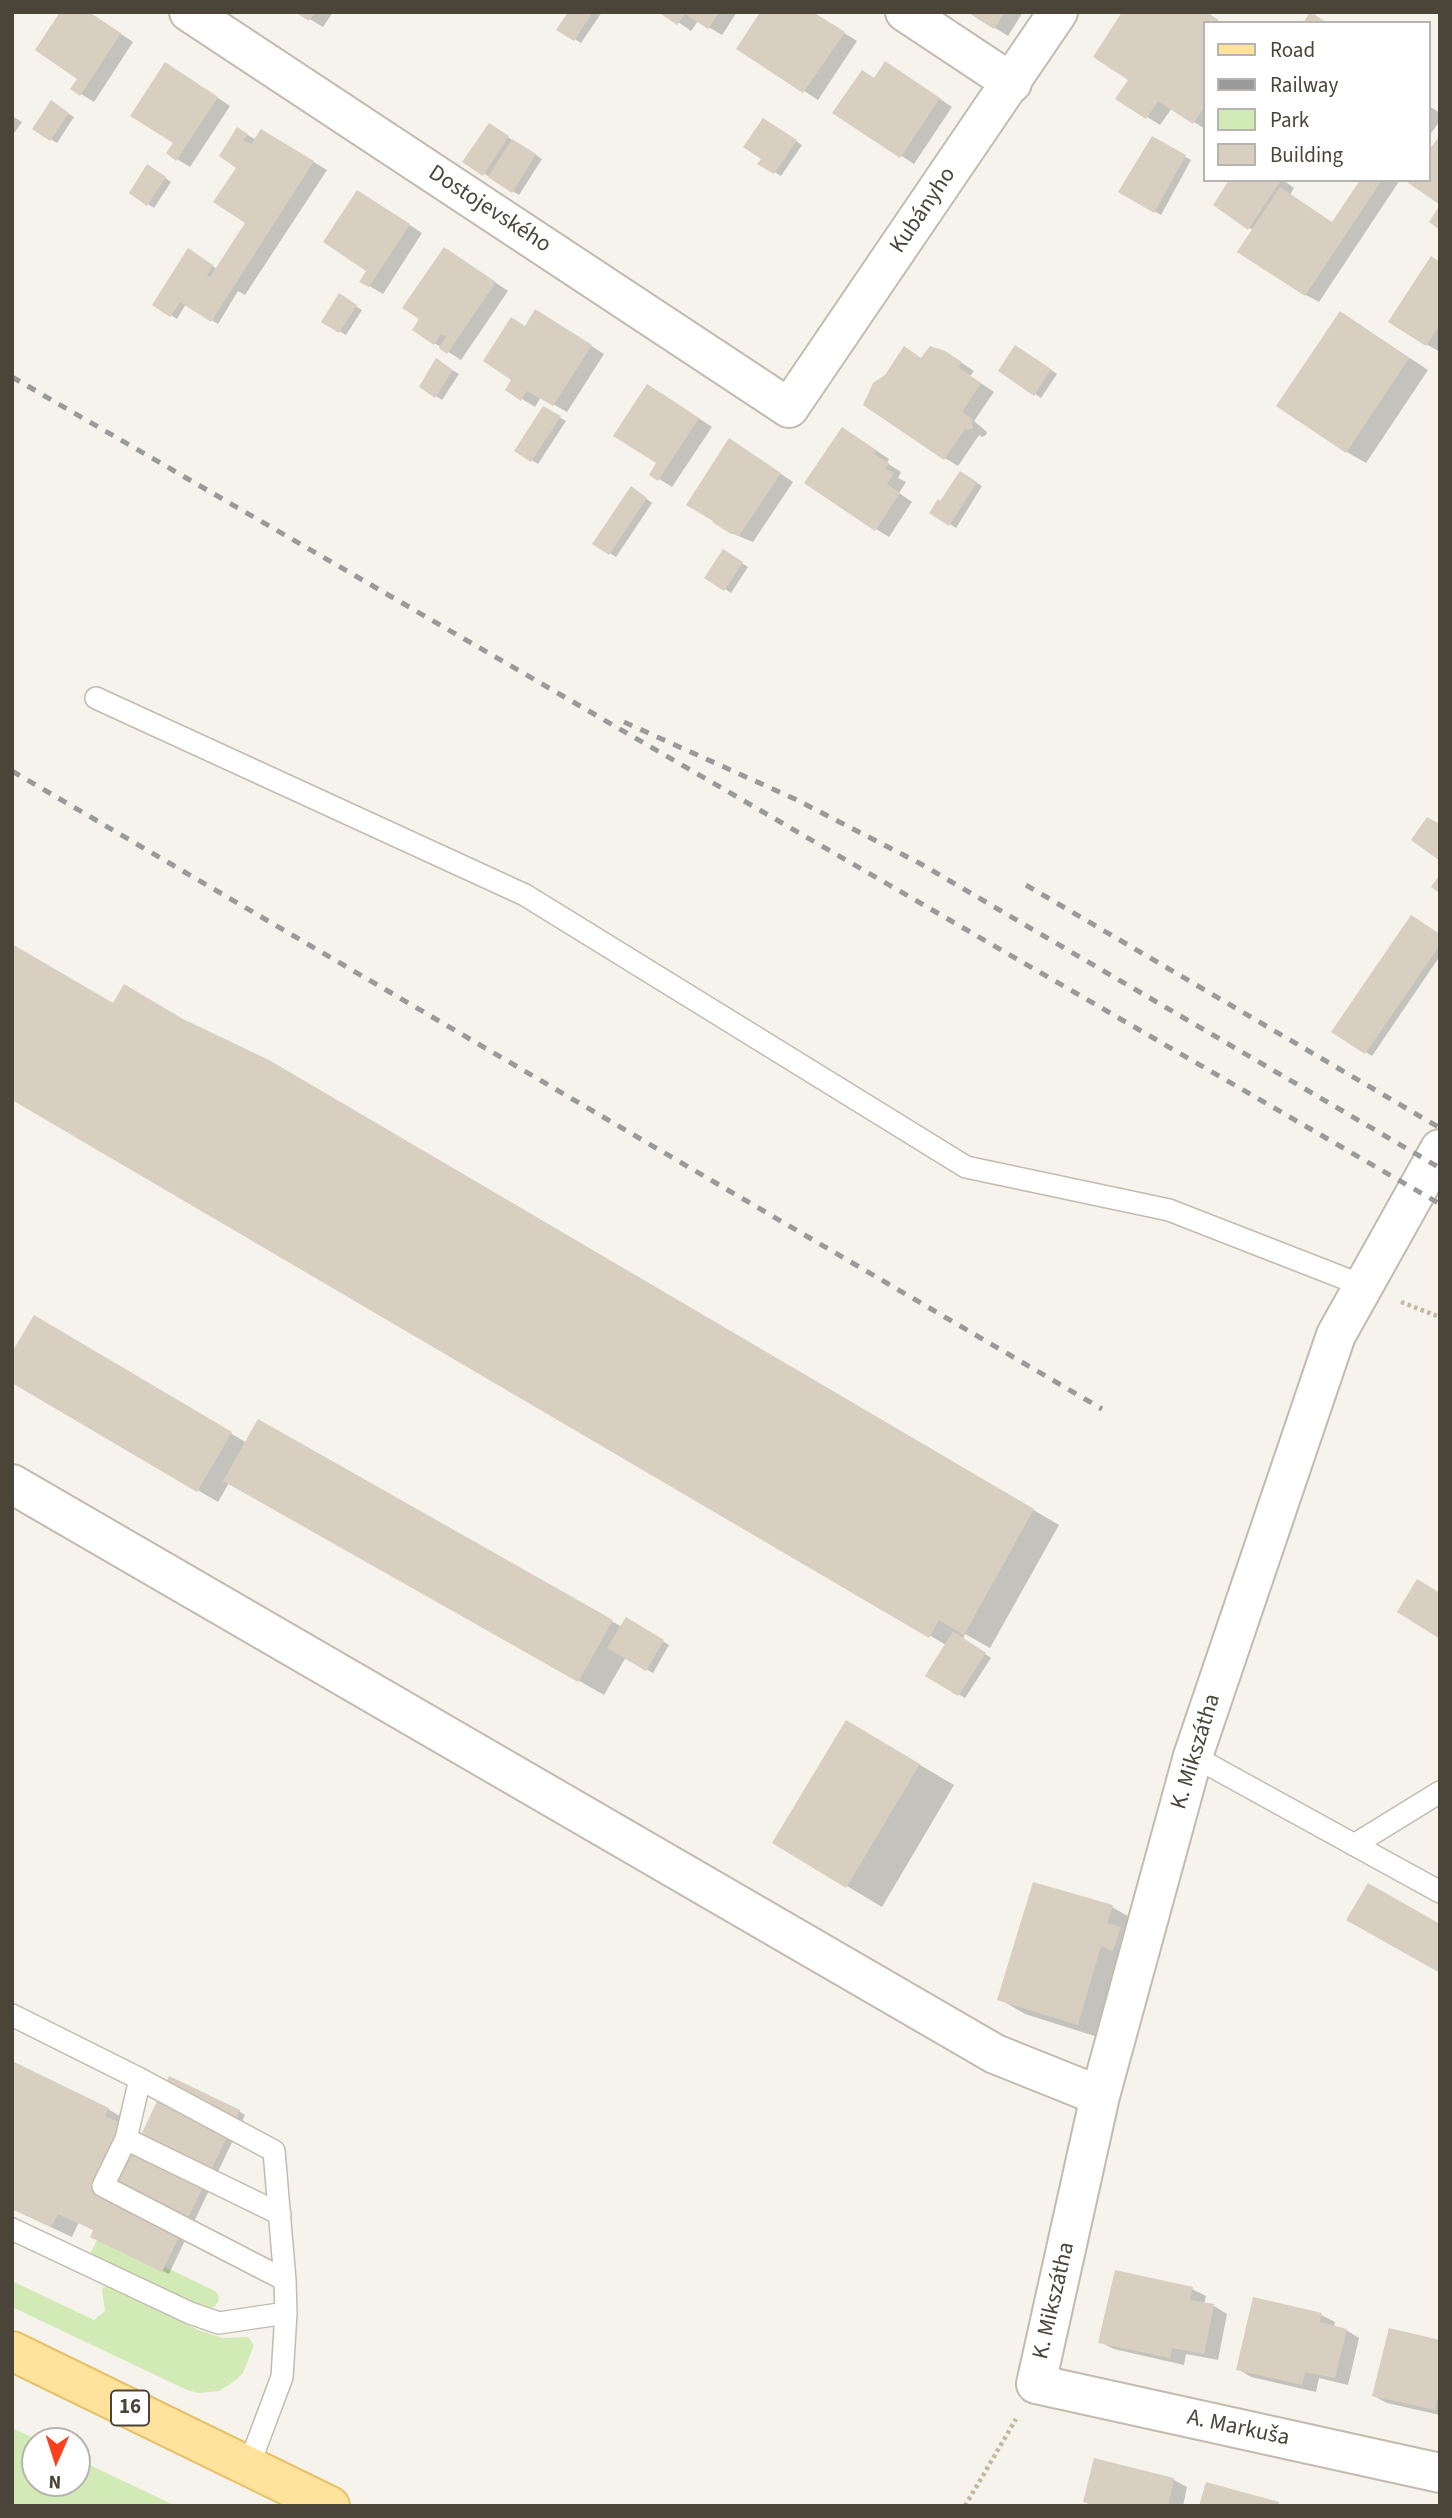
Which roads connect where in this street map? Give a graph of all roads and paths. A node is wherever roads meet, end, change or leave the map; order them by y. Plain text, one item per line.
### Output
1 (188, 12) edge
2 (905, 12) edge
3 (1058, 12) edge
4 (1012, 83) junction
5 (789, 408) joint
6 (96, 698) dead end
7 (1440, 1149) edge
8 (1364, 1286) junction
9 (12, 1484) edge
10 (1193, 1756) junction
11 (1440, 1793) edge
12 (1354, 1845) junction
13 (1440, 1892) edge
14 (12, 2015) edge
15 (140, 2079) junction
16 (1100, 2096) junction
17 (126, 2139) junction
18 (280, 2214) junction
19 (12, 2229) edge
20 (285, 2280) junction
21 (286, 2313) junction
22 (12, 2351) edge
23 (1036, 2384) junction
24 (248, 2465) junction
25 (1440, 2473) edge
26 (330, 2506) edge
27 (965, 2506) edge

1 - 5 street, Dostojevského
2 - 4 street
3 - 4 street, Kubányho
4 - 5 street, Kubányho
6 - 8 lane
7 - 8 street, K. Mikszátha
8 - 10 street, K. Mikszátha
9 - 16 street
10 - 12 lane
10 - 16 street, K. Mikszátha
11 - 12 lane
12 - 13 lane
14 - 15 lane
15 - 17 lane
15 - 18 lane
16 - 23 street, K. Mikszátha
17 - 18 lane
17 - 20 lane
18 - 20 lane
19 - 21 lane
20 - 21 lane
21 - 24 lane
22 - 24 main road, 16
23 - 25 street, A. Markuša
23 - 27 path
24 - 26 main road, 16

